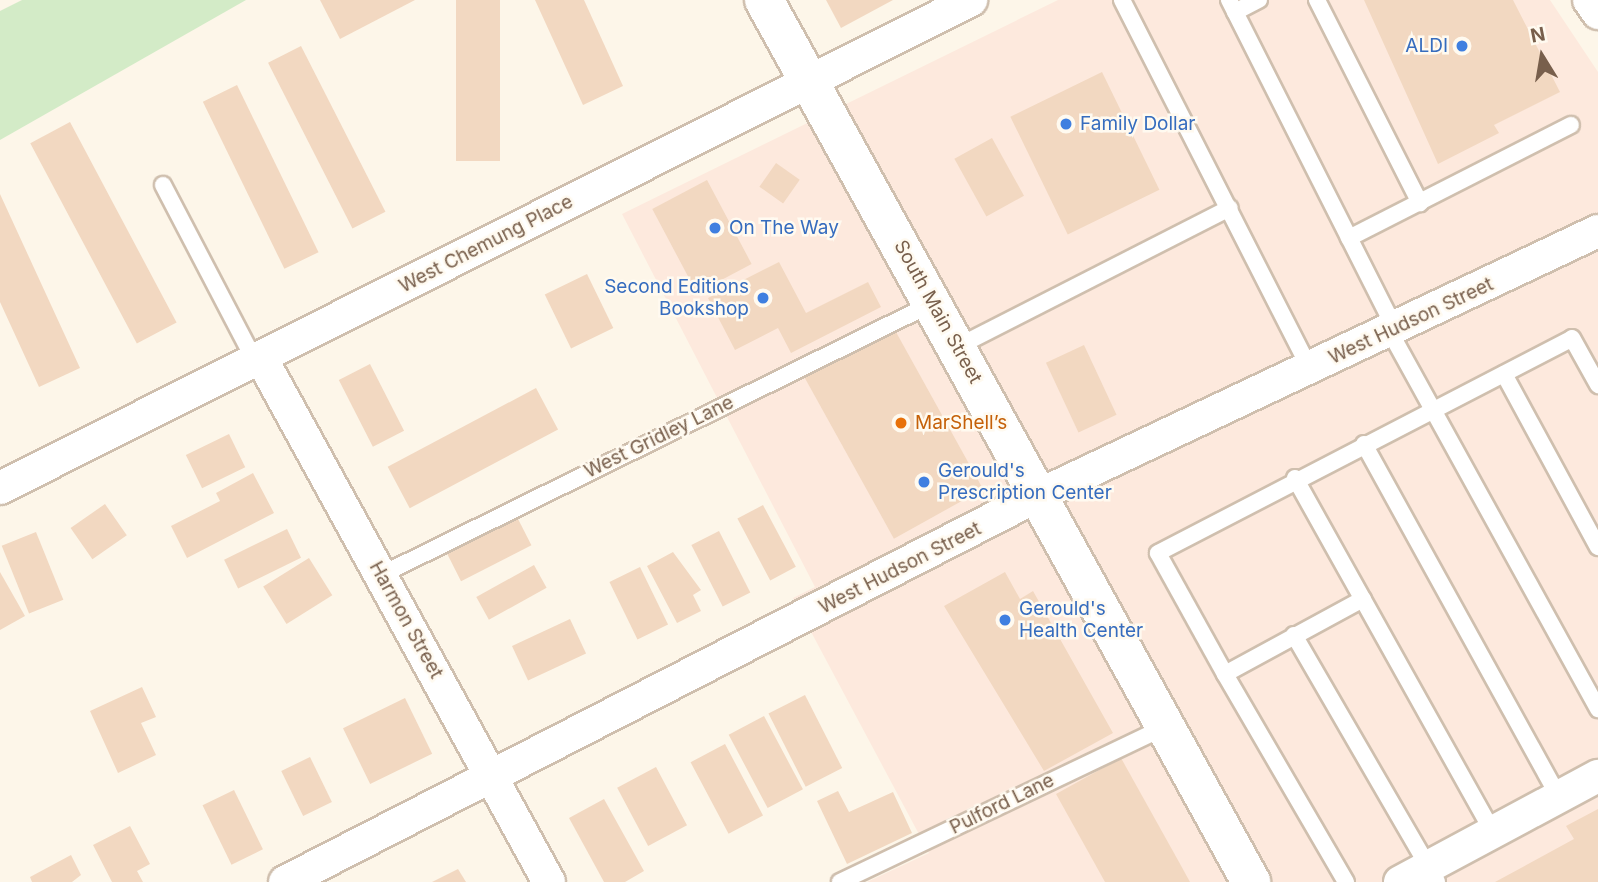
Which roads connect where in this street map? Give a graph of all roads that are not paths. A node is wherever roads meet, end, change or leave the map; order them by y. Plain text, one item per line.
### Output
1 (764, 0) edge
2 (971, 0) edge
3 (1122, 0) edge
4 (1259, 0) edge
5 (1317, 0) edge
6 (1589, 0) edge
7 (1232, 6) edge
8 (1598, 13) edge
9 (811, 79) junction
10 (1571, 125) dead end
11 (163, 185) dead end
12 (1420, 203) junction
13 (1230, 208) junction
14 (1598, 231) edge
15 (1349, 238) junction
16 (936, 309) junction
17 (1392, 330) junction
18 (957, 347) junction
19 (258, 359) junction
20 (1310, 369) junction
21 (1504, 373) junction
22 (1598, 385) edge
23 (1429, 412) junction
24 (1364, 444) junction
25 (1295, 478) junction
26 (0, 488) edge
27 (1039, 495) junction
28 (1598, 547) edge
29 (381, 575) junction
30 (1363, 599) junction
31 (1294, 635) junction
32 (1225, 674) junction
33 (1598, 709) edge
34 (1165, 727) junction
35 (1598, 776) edge
36 (494, 779) junction
37 (1559, 797) junction
38 (1493, 832) junction
39 (1432, 874) edge
40 (285, 882) edge
41 (549, 882) edge
42 (840, 882) edge
43 (1251, 882) edge
44 (1346, 882) edge
45 (1400, 882) edge

1 - 9 main road, South Main Street
2 - 9 street, West Chemung Place
3 - 13 lane
4 - 7 lane
5 - 12 lane
6 - 8 street
7 - 15 lane
9 - 16 main road, South Main Street
9 - 19 street, West Chemung Place
10 - 12 lane
11 - 19 lane
12 - 15 lane
13 - 18 lane
13 - 20 lane
14 - 17 street, West Hudson Street
15 - 17 lane
16 - 18 main road, South Main Street
16 - 29 lane, West Gridley Lane
17 - 20 street, West Hudson Street
17 - 23 lane
18 - 27 main road, South Main Street
19 - 26 street, West Chemung Place
19 - 29 street, Harmon Street
20 - 27 street, West Hudson Street
21 - 22 lane
21 - 23 lane
21 - 28 lane
23 - 24 lane
23 - 33 lane
24 - 25 lane
24 - 37 lane
25 - 30 lane
25 - 32 lane
27 - 34 main road, South Main Street
27 - 36 street, West Hudson Street
29 - 36 street, Harmon Street
30 - 31 lane
30 - 38 lane
31 - 32 lane
31 - 39 lane
32 - 44 lane
34 - 42 lane, Pulford Lane
34 - 43 main road, South Main Street
35 - 37 street
36 - 40 street, West Hudson Street
36 - 41 street, Harmon Street
37 - 38 street
38 - 39 street
39 - 45 street

